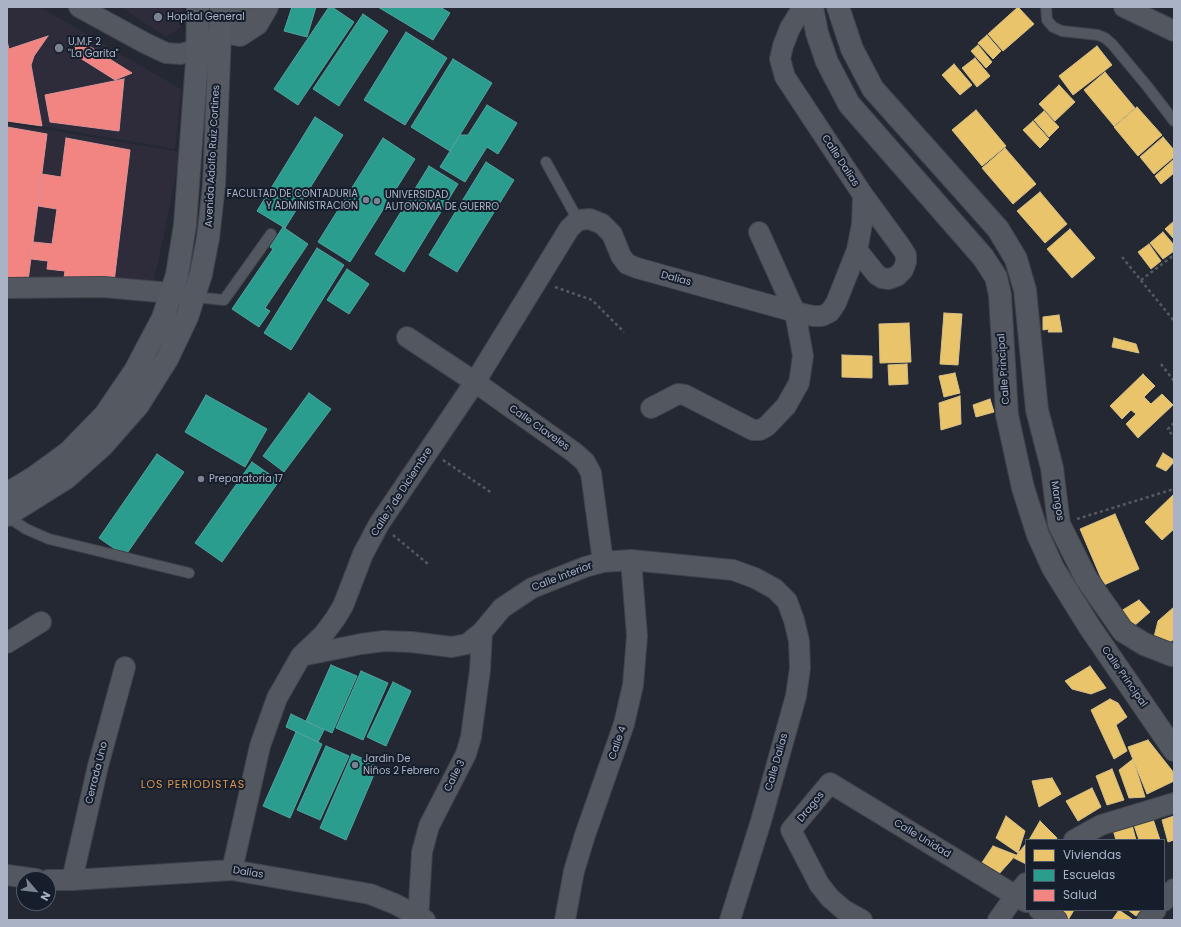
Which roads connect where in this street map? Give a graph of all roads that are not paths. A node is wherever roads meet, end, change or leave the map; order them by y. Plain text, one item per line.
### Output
1 (79, 7) edge
2 (198, 7) edge
3 (221, 7) edge
4 (242, 7) edge
5 (267, 7) edge
6 (803, 7) edge
7 (812, 7) edge
8 (838, 7) edge
9 (1046, 7) edge
10 (1124, 7) edge
11 (1174, 31) edge
12 (220, 32) junction
13 (197, 50) junction
14 (1174, 121) edge
15 (546, 162) dead end
16 (863, 196) junction
17 (578, 220) junction
18 (759, 232) dead end
19 (271, 234) dead end
20 (857, 250) junction
21 (7, 288) edge
22 (171, 293) junction
23 (194, 297) junction
24 (795, 312) junction
25 (1028, 326) junction
26 (1002, 330) junction
27 (407, 337) dead end
28 (475, 382) junction
29 (651, 408) dead end
30 (7, 494) edge
31 (7, 516) edge
32 (631, 560) junction
33 (603, 562) junction
34 (189, 573) dead end
35 (787, 601) joint
36 (41, 622) dead end
37 (482, 632) junction
38 (7, 643) edge
39 (1173, 655) edge
40 (301, 656) junction
41 (126, 667) dead end
42 (1174, 750) edge
43 (830, 783) joint
44 (1174, 803) edge
45 (761, 821) junction
46 (791, 830) junction
47 (1076, 839) edge
48 (232, 870) junction
49 (56, 880) edge
50 (72, 880) junction
51 (1174, 889) edge
52 (1022, 894) edge
53 (1165, 900) edge
54 (1042, 911) edge
55 (1155, 911) edge
56 (841, 915) edge
57 (420, 919) edge
58 (565, 920) edge
59 (730, 920) edge
60 (862, 920) edge
61 (998, 920) edge
62 (1057, 920) edge
63 (1148, 920) edge

1 - 13 street
2 - 13 main road
3 - 12 main road, Avenida Adolfo Ruiz Cortines
4 - 12 street
5 - 12 street
6 - 16 street, Calle Dalias
7 - 26 street, Calle Principal
8 - 25 street
9 - 14 lane
10 - 11 street
12 - 13 street
12 - 23 main road, Avenida Adolfo Ruiz Cortines
13 - 22 main road
15 - 17 lane
16 - 20 street, Calle Dalias
16 - 20 street
17 - 24 street, Dalias
17 - 28 street, Calle 7 de Diciembre
18 - 24 street
19 - 23 lane
20 - 24 street, Calle Dalias
21 - 22 street
22 - 23 street
22 - 30 main road
23 - 31 main road, Avenida Adolfo Ruiz Cortines
24 - 29 street
25 - 26 street
25 - 39 street, Mangos
26 - 42 street, Calle Principal
27 - 28 street, Calle Claveles
28 - 33 street, Calle Claveles
28 - 40 street, Calle 7 de Diciembre
31 - 34 lane
32 - 33 street, Calle Interior
32 - 35 street, Calle Interior
32 - 58 street, Calle 4
33 - 37 street, Calle Interior
35 - 45 street, Calle Dalias
36 - 38 street
37 - 40 street, Calle Interior
37 - 57 street, Calle 3
40 - 48 street, Calle 7 de Diciembre
41 - 50 street, Cerrada Uno
43 - 46 street, Dragos
43 - 52 street, Calle Unidad
44 - 47 street
45 - 46 street
45 - 59 street, Calle Dalias
46 - 56 street
48 - 50 street, Dalias
48 - 57 street, Dalias
49 - 50 street, Dalias
51 - 53 street
52 - 61 street
54 - 62 street
55 - 63 street
56 - 60 street

